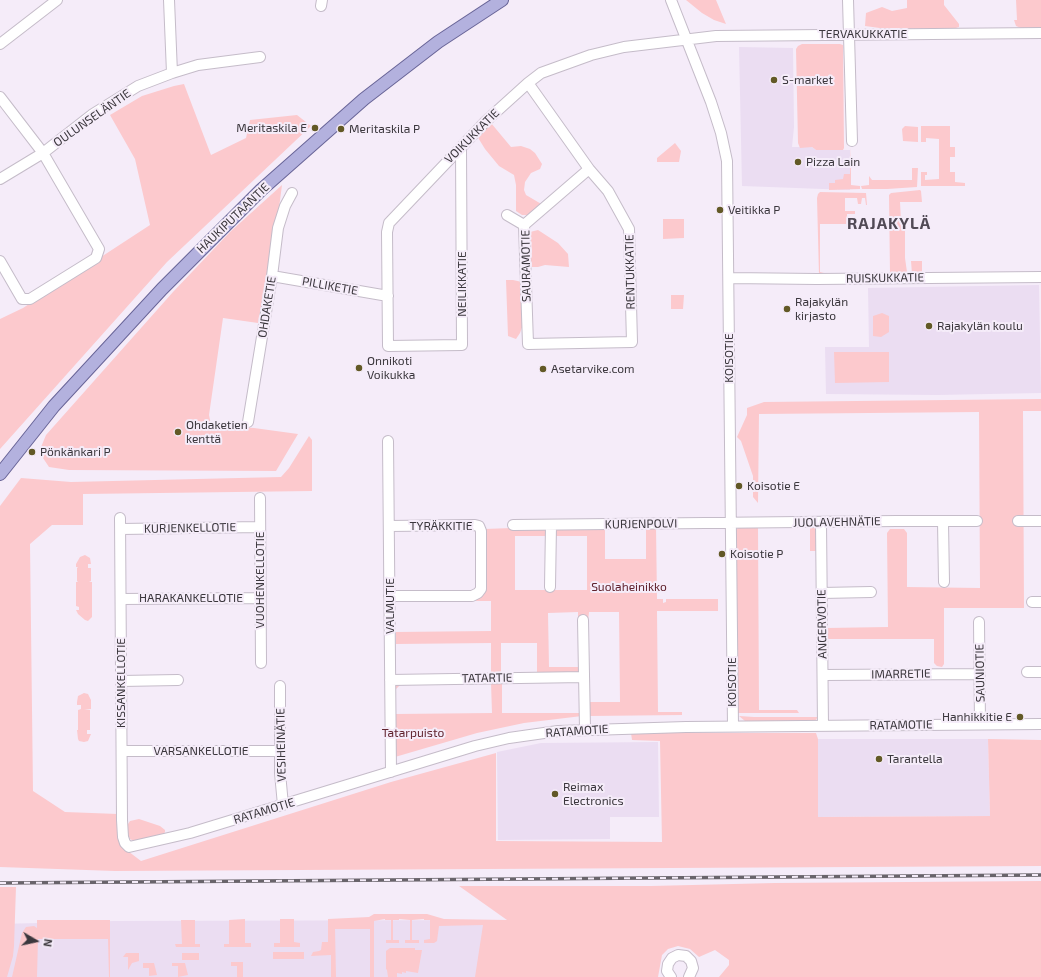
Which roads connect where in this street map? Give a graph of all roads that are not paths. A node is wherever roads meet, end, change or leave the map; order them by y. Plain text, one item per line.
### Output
1 (169, 0) edge
2 (502, 0) edge
3 (670, 0) edge
4 (848, 0) edge
5 (55, 1) edge
6 (1041, 32) edge
7 (850, 34) junction
8 (686, 39) junction
9 (0, 44) edge
10 (260, 57) dead end
11 (172, 73) junction
12 (528, 83) junction
13 (0, 98) edge
14 (852, 141) dead end
15 (461, 148) junction
16 (43, 153) junction
17 (589, 169) junction
18 (0, 179) edge
19 (292, 193) dead end
20 (508, 215) dead end
21 (524, 225) junction
22 (0, 261) edge
23 (272, 276) junction
24 (1041, 277) edge
25 (729, 278) junction
26 (388, 296) junction
27 (528, 344) joint
28 (388, 346) joint
29 (248, 422) dead end
30 (388, 441) dead end
31 (0, 474) edge
32 (260, 498) dead end
33 (120, 518) dead end
34 (1018, 521) dead end
35 (1041, 521) edge
36 (943, 522) junction
37 (977, 522) dead end
38 (731, 523) junction
39 (821, 523) junction
40 (513, 525) dead end
41 (551, 525) junction
42 (389, 526) junction
43 (260, 527) junction
44 (121, 529) junction
45 (944, 582) dead end
46 (550, 587) dead end
47 (871, 592) dead end
48 (822, 593) junction
49 (390, 596) junction
50 (260, 598) junction
51 (121, 599) junction
52 (583, 620) dead end
53 (979, 622) dead end
54 (261, 663) dead end
55 (1027, 672) dead end
56 (1041, 672) edge
57 (980, 674) junction
58 (822, 675) junction
59 (584, 677) junction
60 (178, 680) dead end
61 (390, 680) junction
62 (121, 682) junction
63 (280, 686) dead end
64 (980, 724) junction
65 (1041, 724) edge
66 (732, 726) junction
67 (823, 726) junction
68 (585, 729) junction
69 (122, 751) junction
70 (280, 751) junction
71 (390, 772) junction
72 (283, 805) junction
73 (129, 847) joint
74 (671, 977) edge
75 (689, 977) edge

1 - 11 street
2 - 31 main road, HAUKIPUTAANTIE
3 - 8 street, KOISOTIE
4 - 7 street
5 - 9 street
6 - 7 street, TERVAKUKKATIE
7 - 8 street, TERVAKUKKATIE
7 - 14 street
8 - 12 street, VOIKUKKATIE
8 - 25 street, KOISOTIE
10 - 11 street, OULUNSELÄNTIE
11 - 16 street, OULUNSELÄNTIE
12 - 15 street, VOIKUKKATIE
12 - 17 street, RENTUKKATIE
13 - 16 street
15 - 26 street, VOIKUKKATIE
15 - 28 street, NEILIKKATIE
16 - 18 street, OULUNSELÄNTIE
16 - 22 street
17 - 21 street, SAURAMOTIE
17 - 27 street, RENTUKKATIE
19 - 23 street, OHDAKETIE
20 - 21 street
21 - 27 street, SAURAMOTIE
23 - 26 street, PILLIKETIE
23 - 29 street, OHDAKETIE
24 - 25 street, RUISKUKKATIE
25 - 38 street, KOISOTIE
26 - 28 street, VOIKUKKATIE
30 - 42 street, VALMUTIE
32 - 43 street, VUOHENKELLOTIE
33 - 44 street, KISSANKELLOTIE
34 - 35 street
36 - 37 street, JUOLAVEHNÄTIE
36 - 39 street, JUOLAVEHNÄTIE
36 - 45 street
38 - 39 street, JUOLAVEHNÄTIE
38 - 41 street, KURJENPOLVI
38 - 66 street, KOISOTIE
39 - 48 street, ANGERVOTIE
40 - 41 street, KURJENPOLVI
41 - 46 street
42 - 49 street, VALMUTIE
42 - 49 street, TYRÄKKITIE
43 - 44 street, KURJENKELLOTIE
43 - 50 street, VUOHENKELLOTIE
44 - 51 street, KISSANKELLOTIE
47 - 48 street
48 - 58 street, ANGERVOTIE
49 - 61 street, VALMUTIE
50 - 51 street, HARAKANKELLOTIE
50 - 54 street, VUOHENKELLOTIE
51 - 62 street, KISSANKELLOTIE
52 - 59 street
53 - 57 street, SAUNIOTIE
55 - 56 street
57 - 58 street, IMARRETIE
57 - 64 street, SAUNIOTIE
58 - 67 street, ANGERVOTIE
59 - 61 street, TATARTIE
59 - 68 street
60 - 62 street
61 - 71 street, VALMUTIE
62 - 69 street, KISSANKELLOTIE
63 - 70 street, VESIHEINÄTIE
64 - 65 street, RATAMOTIE
64 - 67 street, RATAMOTIE
66 - 67 street, RATAMOTIE
66 - 68 street, RATAMOTIE
68 - 71 street, RATAMOTIE
69 - 70 street, VARSANKELLOTIE
69 - 73 street, KISSANKELLOTIE
70 - 72 street, VESIHEINÄTIE
71 - 72 street, RATAMOTIE
72 - 73 street, RATAMOTIE
74 - 75 street

